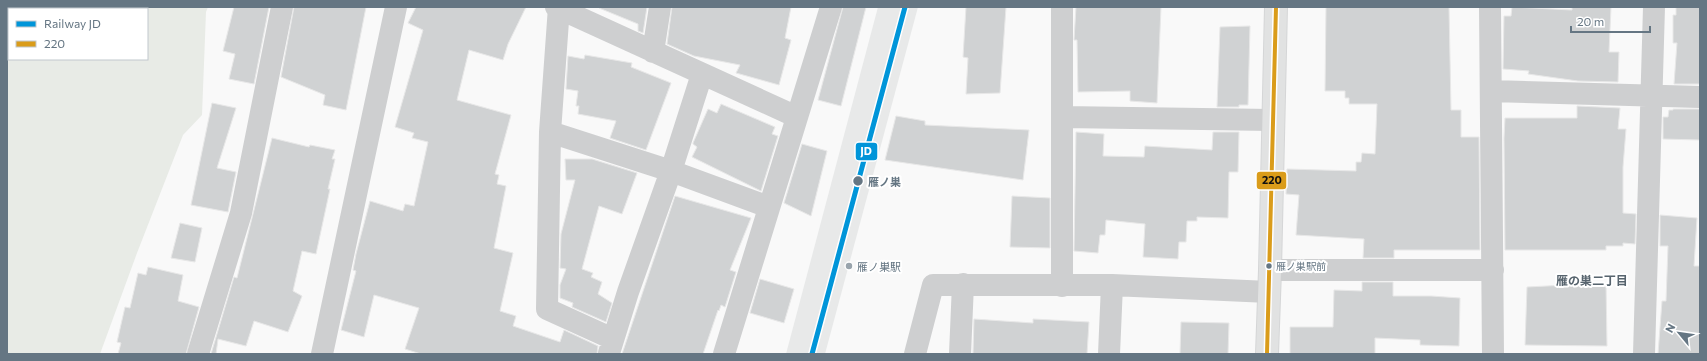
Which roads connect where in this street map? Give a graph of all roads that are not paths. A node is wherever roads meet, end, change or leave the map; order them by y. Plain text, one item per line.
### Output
1 (282, 7) edge
2 (396, 7) edge
3 (660, 7) edge
4 (830, 7) edge
5 (1062, 7) edge
6 (1276, 7) edge
7 (1490, 7) edge
8 (1654, 7) edge
9 (558, 8) edge
10 (653, 52) junction
11 (702, 74) junction
12 (1491, 91) junction
13 (1651, 96) junction
14 (1700, 97) edge
15 (797, 117) junction
16 (1062, 117) junction
17 (1272, 120) junction
18 (550, 132) junction
19 (672, 171) junction
20 (769, 207) junction
21 (1270, 270) junction
22 (1493, 270) junction
23 (963, 284) junction
24 (1112, 285) junction
25 (1062, 286) junction
26 (1270, 292) junction
27 (611, 347) edge
28 (198, 354) edge
29 (322, 354) edge
30 (724, 354) edge
31 (915, 354) edge
32 (960, 354) edge
33 (1109, 354) edge
34 (1267, 354) edge
35 (1494, 354) edge
36 (1644, 354) edge

1 - 28 street
2 - 29 street
3 - 10 street
4 - 15 street
5 - 16 street
6 - 17 main road
7 - 12 street
8 - 13 street
9 - 10 street
9 - 18 street
10 - 11 street
11 - 15 street
11 - 19 street
12 - 13 street
12 - 22 street
13 - 14 street
13 - 36 street
15 - 20 street
16 - 17 street
16 - 25 street
17 - 21 main road
18 - 19 street
18 - 27 street
19 - 20 street
19 - 27 street
20 - 30 street
21 - 22 street
21 - 26 main road
22 - 35 street
23 - 25 street
23 - 31 street
23 - 32 street
24 - 25 street
24 - 26 street
24 - 33 street
26 - 34 main road

